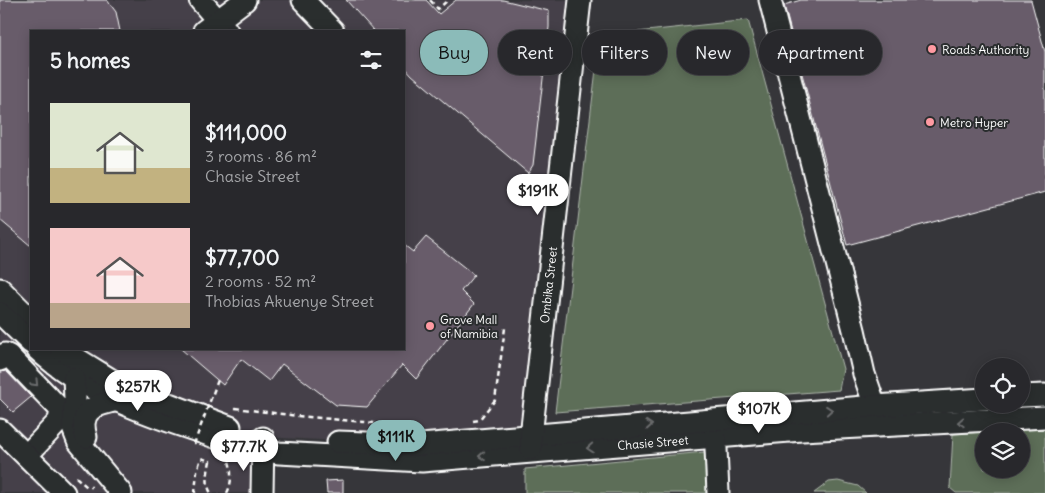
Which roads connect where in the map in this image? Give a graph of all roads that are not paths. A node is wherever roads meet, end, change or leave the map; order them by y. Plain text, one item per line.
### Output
1 (200, 0) edge
2 (245, 0) edge
3 (303, 0) edge
4 (580, 0) edge
5 (770, 0) edge
6 (217, 28) edge
7 (332, 30) edge
8 (0, 289) edge
9 (0, 313) edge
10 (30, 319) edge
11 (30, 342) edge
12 (38, 350) edge
13 (63, 350) edge
14 (0, 360) edge
15 (74, 378) junction
16 (1045, 395) edge
17 (1030, 396) edge
18 (118, 400) junction
19 (975, 400) edge
20 (875, 406) junction
21 (1045, 417) edge
22 (715, 429) junction
23 (0, 430) edge
24 (262, 444) junction
25 (531, 444) junction
26 (27, 455) junction
27 (94, 460) junction
28 (64, 493) edge
29 (121, 493) edge
30 (262, 493) edge
31 (718, 493) edge

1 - 6 street
2 - 6 street
3 - 7 street
4 - 25 street, Ombika Street
5 - 20 street
8 - 10 street
9 - 11 street
12 - 15 street, Chasie Street
13 - 24 street, Chasie Street
14 -> 26 street
15 - 18 street, Chasie Street
15 - 27 street
16 - 17 street
18 - 24 street, Chasie Street
18 - 27 street
19 - 20 street, Chasie Street
22 -> 20 street, Chasie Street
21 -> 22 street, Chasie Street
22 - 25 street, Chasie Street
22 - 31 street
23 - 26 street
24 - 25 street, Chasie Street
24 - 30 street
26 - 28 street
27 - 29 street

